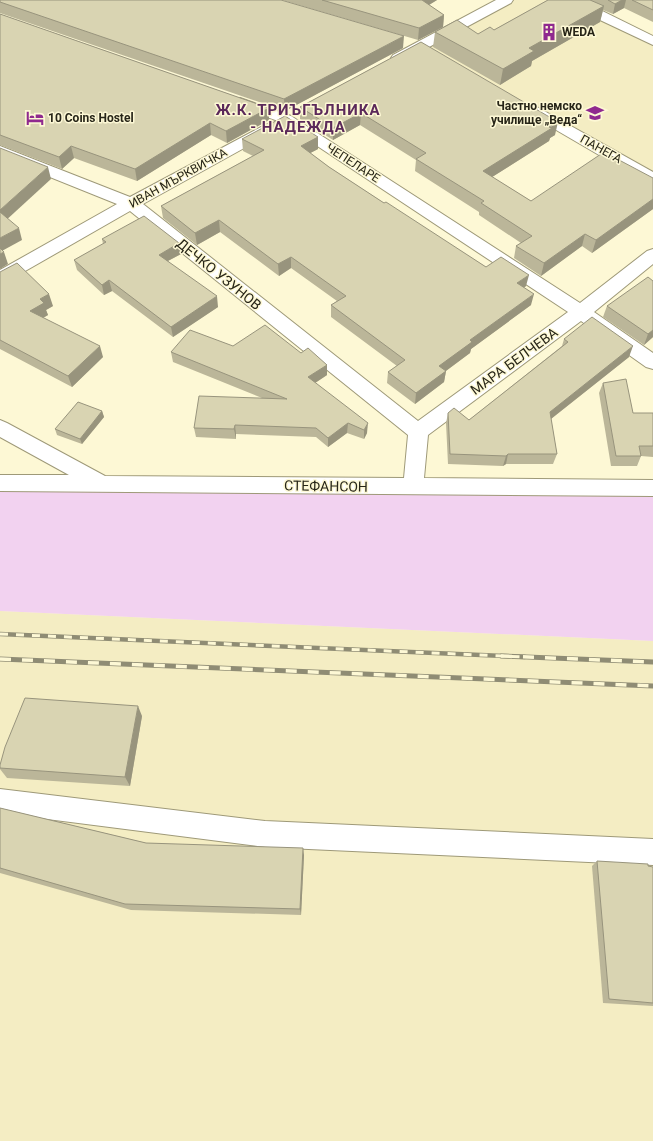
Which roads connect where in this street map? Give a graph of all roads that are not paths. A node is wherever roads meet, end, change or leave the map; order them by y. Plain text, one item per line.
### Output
1 (506, 0) edge
2 (570, 0) edge
3 (397, 40) edge
4 (653, 41) edge
5 (427, 51) junction
6 (386, 65) edge
7 (226, 98) edge
8 (523, 105) edge
9 (292, 116) junction
10 (0, 151) edge
11 (653, 179) edge
12 (131, 203) junction
13 (653, 255) edge
14 (0, 278) edge
15 (581, 312) junction
16 (653, 362) edge
17 (0, 428) edge
18 (418, 432) junction
19 (0, 483) edge
20 (102, 483) junction
21 (413, 487) junction
22 (653, 488) edge
23 (0, 801) edge
24 (653, 852) edge

1 - 5 street
2 - 4 street
3 - 5 street
5 - 6 street
7 - 9 street, ЧЕПЕЛАРЕ
8 - 11 street, ПАНЕГА
9 - 12 street, ИВАН МЪРКВИЧКА
9 - 15 street, ЧЕПЕЛАРЕ
10 - 12 street, ДЕЧКО УЗУНОВ
12 - 14 street, ИВАН МЪРКВИЧКА
12 - 18 street, ДЕЧКО УЗУНОВ
13 - 15 street, МАРА БЕЛЧЕВА
15 - 16 street, ЧЕПЕЛАРЕ
15 - 18 street, МАРА БЕЛЧЕВА
17 - 20 street
18 - 21 street
19 - 20 street, СТЕФАНСОН
20 - 21 street, СТЕФАНСОН
21 - 22 street, СТЕФАНСОН
23 - 24 street

